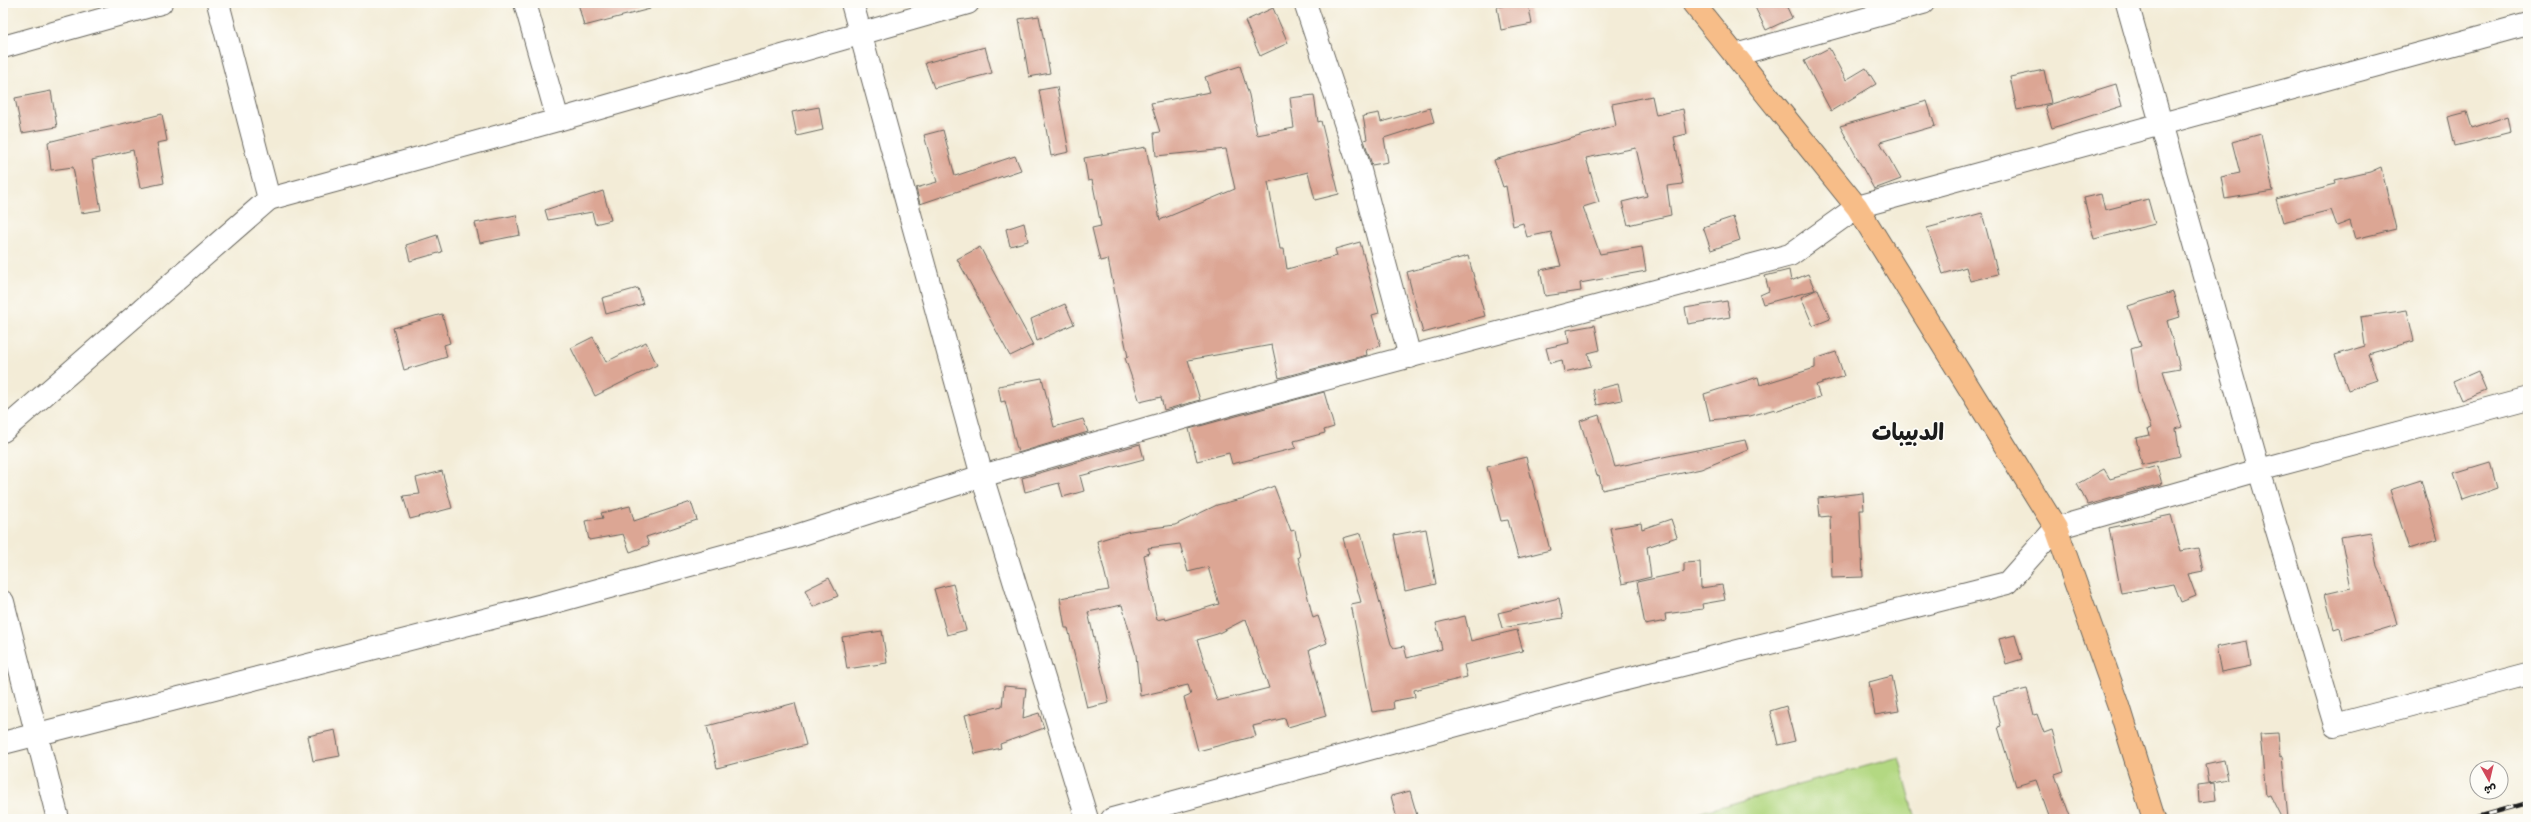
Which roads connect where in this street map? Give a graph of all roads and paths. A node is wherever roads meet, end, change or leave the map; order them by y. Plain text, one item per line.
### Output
1 (161, 3) edge
2 (218, 3) edge
3 (524, 3) edge
4 (852, 3) edge
5 (968, 3) edge
6 (1305, 3) edge
7 (1693, 3) edge
8 (1923, 3) edge
9 (2127, 3) edge
10 (2528, 24) edge
11 (860, 33) junction
12 (3, 46) edge
13 (1735, 56) junction
14 (558, 120) junction
15 (2161, 124) junction
16 (269, 199) junction
17 (1857, 207) junction
18 (1410, 357) junction
19 (2528, 398) edge
20 (3, 431) edge
21 (2260, 470) junction
22 (982, 476) junction
23 (2056, 528) junction
24 (3, 602) edge
25 (2528, 674) edge
26 (37, 734) junction
27 (3, 743) edge
28 (58, 819) edge
29 (1088, 819) edge
30 (1112, 819) edge
31 (2154, 819) edge

1 - 12 street
2 - 16 street
3 - 14 street
4 - 11 street
5 - 11 street
6 - 18 street
7 - 13 main road
8 - 13 street
9 - 15 street
10 - 15 street
11 - 14 street
11 - 22 street
13 - 17 main road
14 - 16 street
15 - 17 street
15 - 21 street
16 - 20 street
17 - 18 street
17 - 23 main road
18 - 22 street
19 - 21 street
21 - 23 street
21 - 25 street
22 - 26 street
22 - 29 street
23 - 30 street
23 - 31 main road
24 - 26 street
26 - 27 street
26 - 28 street

